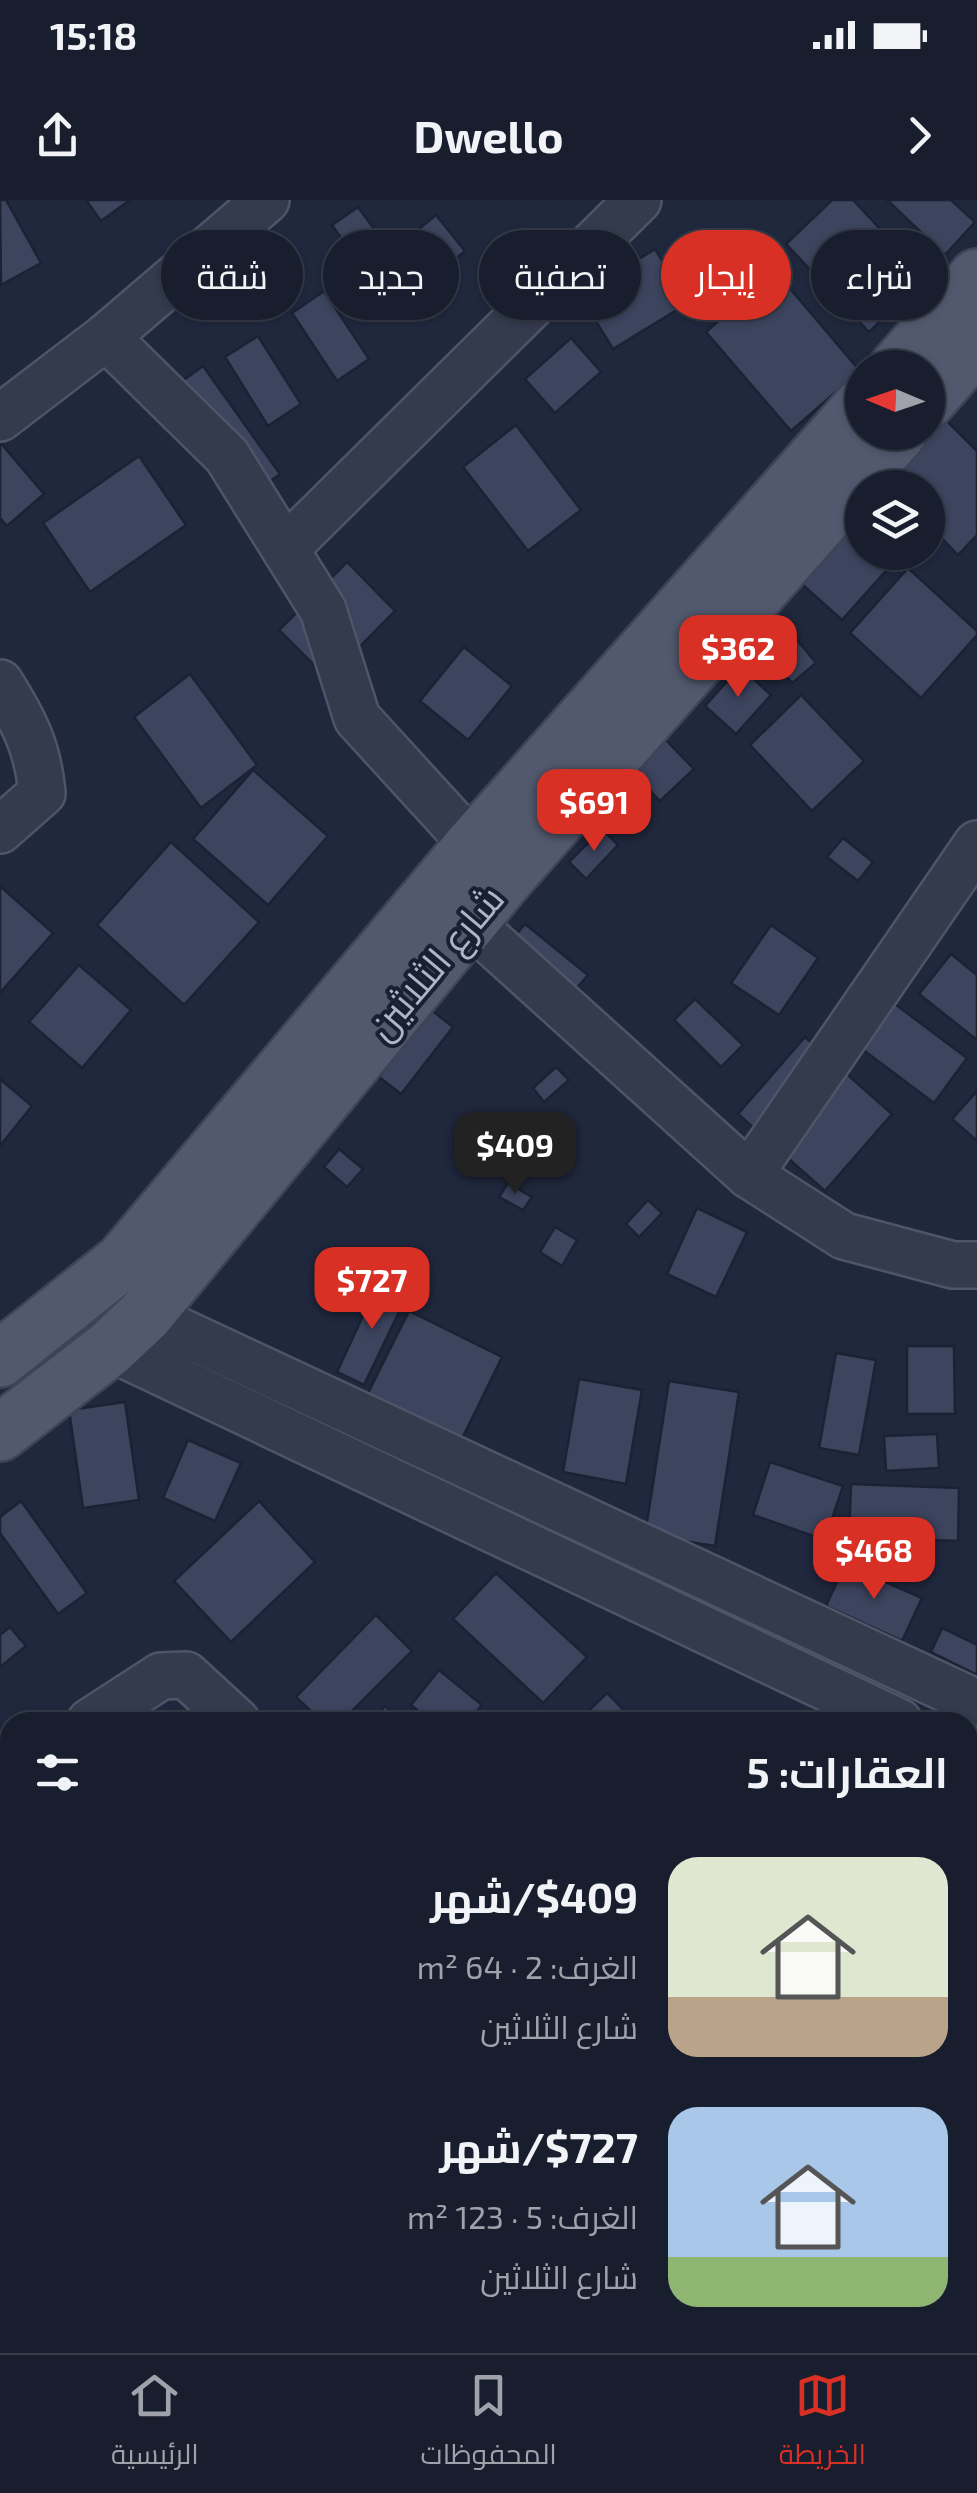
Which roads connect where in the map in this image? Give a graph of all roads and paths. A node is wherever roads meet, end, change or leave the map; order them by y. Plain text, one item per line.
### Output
1 (266, 200) edge
2 (638, 200) edge
3 (977, 277) edge
4 (106, 337) junction
5 (977, 344) edge
6 (913, 350) edge
7 (945, 381) edge
8 (0, 418) edge
9 (845, 427) edge
10 (882, 450) edge
11 (285, 549) junction
12 (0, 683) edge
13 (0, 830) edge
14 (977, 844) edge
15 (489, 862) junction
16 (469, 922) junction
17 (749, 1175) junction
18 (969, 1277) edge
19 (127, 1331) junction
20 (0, 1359) edge
21 (0, 1433) edge
22 (977, 1703) edge
23 (106, 1712) edge
24 (226, 1712) edge
25 (861, 1712) edge

1 - 4 street
2 - 11 street
3 - 6 main road
4 - 8 street
4 - 11 street
5 - 7 main road
9 - 15 main road, شارع الثلاثين
10 - 15 main road, شارع الثلاثين
11 - 15 street
12 - 13 street
14 - 17 street
15 - 16 main road, شارع الثلاثين
15 - 20 main road, شارع الثلاثين
16 - 17 street
16 - 19 main road, شارع الثلاثين
17 - 18 street
19 - 21 main road, شارع الثلاثين
19 - 22 street
19 - 25 street
23 - 24 street

